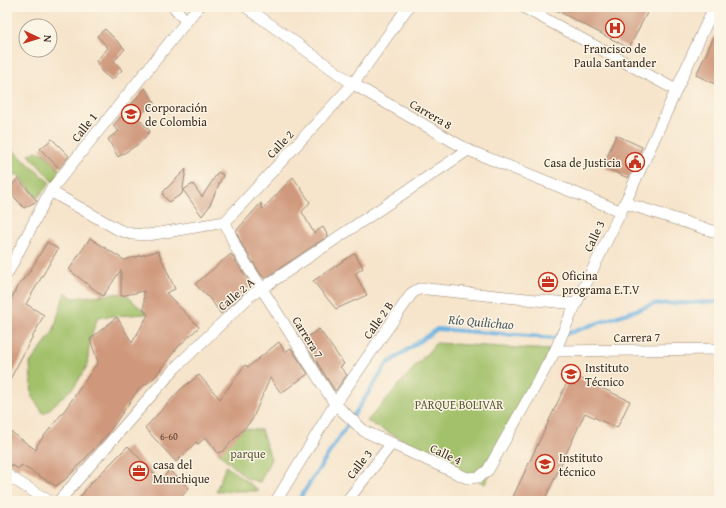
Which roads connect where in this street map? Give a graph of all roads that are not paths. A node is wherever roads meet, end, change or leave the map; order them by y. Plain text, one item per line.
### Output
1 (174, 7) edge
2 (198, 7) edge
3 (246, 7) edge
4 (408, 7) edge
5 (522, 7) edge
6 (714, 7) edge
7 (185, 20) junction
8 (353, 84) junction
9 (676, 90) junction
10 (468, 150) junction
11 (50, 191) junction
12 (623, 207) junction
13 (225, 222) junction
14 (719, 233) edge
15 (7, 274) edge
16 (263, 288) junction
17 (574, 309) junction
18 (557, 348) junction
19 (719, 349) edge
20 (335, 404) junction
21 (392, 443) junction
22 (488, 470) joint
23 (7, 475) edge
24 (48, 501) edge
25 (59, 501) edge
26 (276, 501) edge
27 (347, 501) edge

1 - 7 street
2 - 7 street, Calle 1
3 - 8 street, Carrera 8
4 - 8 street, Calle 2
5 - 9 street
6 - 9 street, Calle 3
7 - 11 street, Calle 1
8 - 10 street, Carrera 8
8 - 13 street, Calle 2
9 - 12 street, Calle 3
10 - 12 street, Carrera 8
10 - 16 street, Calle 2 A
11 - 13 street
11 - 15 street, Calle 1
12 - 14 street, Carrera 8
12 - 17 street, Calle 3
13 - 16 street, Carrera 7
16 - 20 street, Carrera 7
16 - 25 street, Calle 2 A
17 - 18 street, Calle 3
17 - 20 street, Calle 2 B
18 - 19 street, Carrera 7
18 - 22 street, Calle 3
20 - 21 street, Carrera 7
20 - 26 street, Calle 2 B
21 - 22 street, Calle 4
21 - 27 street, Calle 3
23 - 24 street

